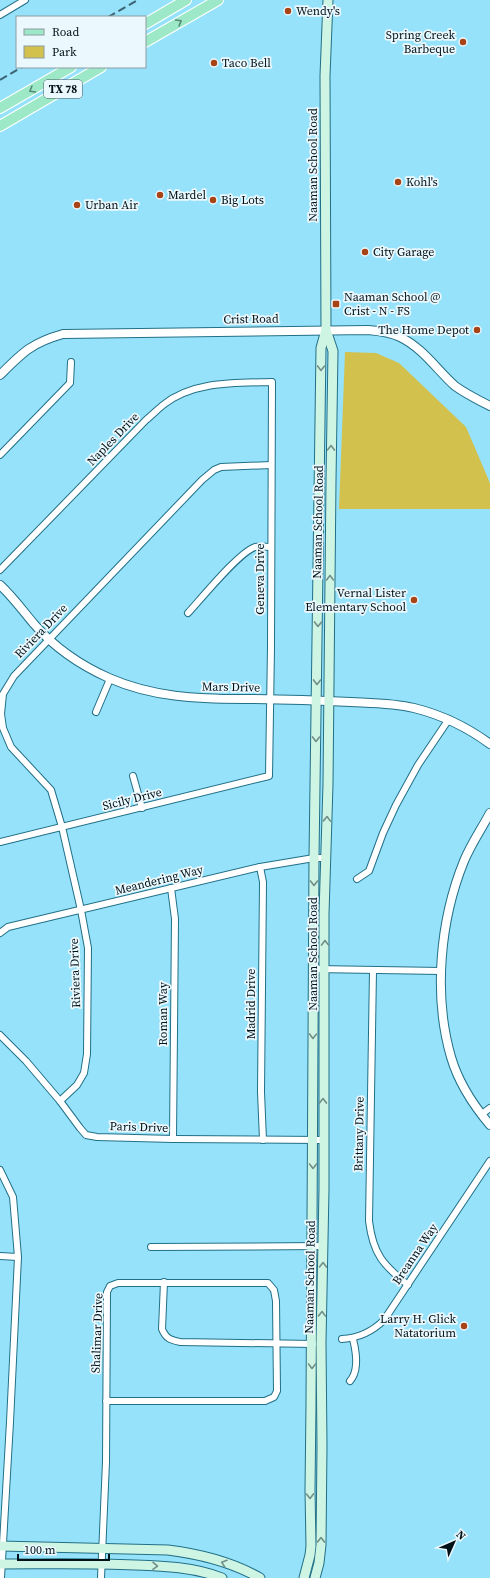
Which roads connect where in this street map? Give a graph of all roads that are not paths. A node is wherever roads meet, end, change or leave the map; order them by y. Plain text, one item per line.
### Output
1 (25, 0) edge
2 (186, 0) edge
3 (218, 0) edge
4 (328, 0) edge
5 (0, 15) edge
6 (146, 23) edge
7 (146, 41) edge
8 (69, 68) edge
9 (99, 68) edge
10 (17, 98) junction
11 (0, 108) edge
12 (24, 112) junction
13 (0, 126) edge
14 (326, 330) junction
15 (71, 362) dead end
16 (1, 372) edge
17 (272, 382) joint
18 (490, 406) edge
19 (0, 455) edge
20 (271, 465) junction
21 (271, 547) junction
22 (0, 570) edge
23 (0, 585) edge
24 (188, 613) dead end
25 (48, 639) junction
26 (110, 678) junction
27 (270, 699) junction
28 (317, 700) junction
29 (330, 701) junction
30 (96, 712) dead end
31 (0, 714) edge
32 (449, 719) junction
33 (490, 744) edge
34 (133, 776) dead end
35 (269, 776) joint
36 (142, 808) junction
37 (490, 813) edge
38 (62, 827) junction
39 (0, 842) edge
40 (314, 858) junction
41 (325, 858) junction
42 (260, 868) junction
43 (357, 879) dead end
44 (172, 888) junction
45 (81, 910) junction
46 (0, 933) edge
47 (314, 969) junction
48 (325, 969) junction
49 (373, 970) junction
50 (442, 971) junction
51 (0, 1035) edge
52 (60, 1101) junction
53 (490, 1108) edge
54 (482, 1114) junction
55 (490, 1125) edge
56 (173, 1139) junction
57 (263, 1140) junction
58 (313, 1140) junction
59 (323, 1140) junction
60 (490, 1161) edge
61 (0, 1170) edge
62 (312, 1246) junction
63 (323, 1246) junction
64 (151, 1247) dead end
65 (0, 1256) edge
66 (18, 1256) junction
67 (164, 1282) junction
68 (408, 1285) junction
69 (342, 1339) dead end
70 (353, 1339) junction
71 (277, 1343) junction
72 (316, 1343) junction
73 (350, 1381) dead end
74 (106, 1401) junction
75 (2, 1546) edge
76 (101, 1548) junction
77 (1, 1564) edge
78 (102, 1564) junction
79 (1, 1578) edge
80 (101, 1578) edge
81 (222, 1578) edge
82 (260, 1578) edge
83 (304, 1578) edge
84 (315, 1578) edge

1 - 5 street
2 - 6 main road
7 -> 3 main road
4 - 14 main road, Naaman School Road
8 -> 10 main road, TX 78
9 - 12 main road, TX 78
10 - 11 main road, TX 78
10 - 12 main road
12 - 13 main road, TX 78
14 - 16 street, Crist Road
14 - 18 street, Crist Road
14 -> 28 main road, Naaman School Road
29 -> 14 main road, Naaman School Road
15 - 19 street
17 - 20 street, Geneva Drive
17 - 22 street, Naples Drive
20 - 21 street, Geneva Drive
20 - 25 street, Riviera Drive
21 - 24 street
21 - 27 street, Geneva Drive
23 - 25 street, Mars Drive
25 - 26 street, Mars Drive
25 - 31 street, Riviera Drive
26 - 27 street, Mars Drive
26 - 30 street
27 - 28 street, Mars Drive
27 - 35 street, Geneva Drive
28 - 29 street, Mars Drive
28 -> 40 main road, Naaman School Road
29 - 32 street, Mars Drive
41 -> 29 main road, Naaman School Road
31 - 38 street, Riviera Drive
32 - 33 street, Mars Drive
32 - 43 street
34 - 36 street
35 - 36 street, Sicily Drive
36 - 38 street, Sicily Drive
37 - 50 street
38 - 39 street, Sicily Drive
38 - 45 street, Riviera Drive
40 - 41 street, Meandering Way
40 - 42 street, Meandering Way
40 -> 47 main road, Naaman School Road
48 -> 41 main road, Naaman School Road
42 - 44 street, Meandering Way
42 - 57 street, Madrid Drive
44 - 45 street, Meandering Way
44 - 56 street, Roman Way
45 - 46 street, Meandering Way
45 - 52 street, Riviera Drive
47 - 48 street
47 -> 58 main road, Naaman School Road
48 - 49 street
59 -> 48 main road, Naaman School Road
49 - 50 street
49 - 68 street, Brittany Drive
50 - 54 street
51 - 52 street, Paris Drive
52 - 56 street, Paris Drive
53 - 54 street
54 - 55 street
56 - 57 street, Paris Drive
57 - 58 street, Paris Drive
58 - 59 street, Paris Drive
58 -> 62 main road, Naaman School Road
59 - 63 main road, Naaman School Road
60 - 68 street, Breanna Way
61 - 66 street
62 - 63 street
62 - 64 street
62 - 72 main road, Naaman School Road
72 -> 63 main road, Naaman School Road
65 - 66 street
66 - 75 street
67 - 71 street, Shalimar Drive
67 - 71 street
67 - 74 street, Shalimar Drive
68 - 70 street, Breanna Way
69 - 70 street, Breanna Way
70 - 73 street
71 - 72 street
71 - 74 street
72 -> 83 main road, Naaman School Road
84 -> 72 main road, Naaman School Road
74 - 76 street, Shalimar Drive
75 - 76 main road
75 - 77 street
76 - 78 street, Shalimar Drive
82 -> 76 main road
77 - 78 main road
77 - 79 street
78 - 80 street, Shalimar Drive
78 -> 81 main road

